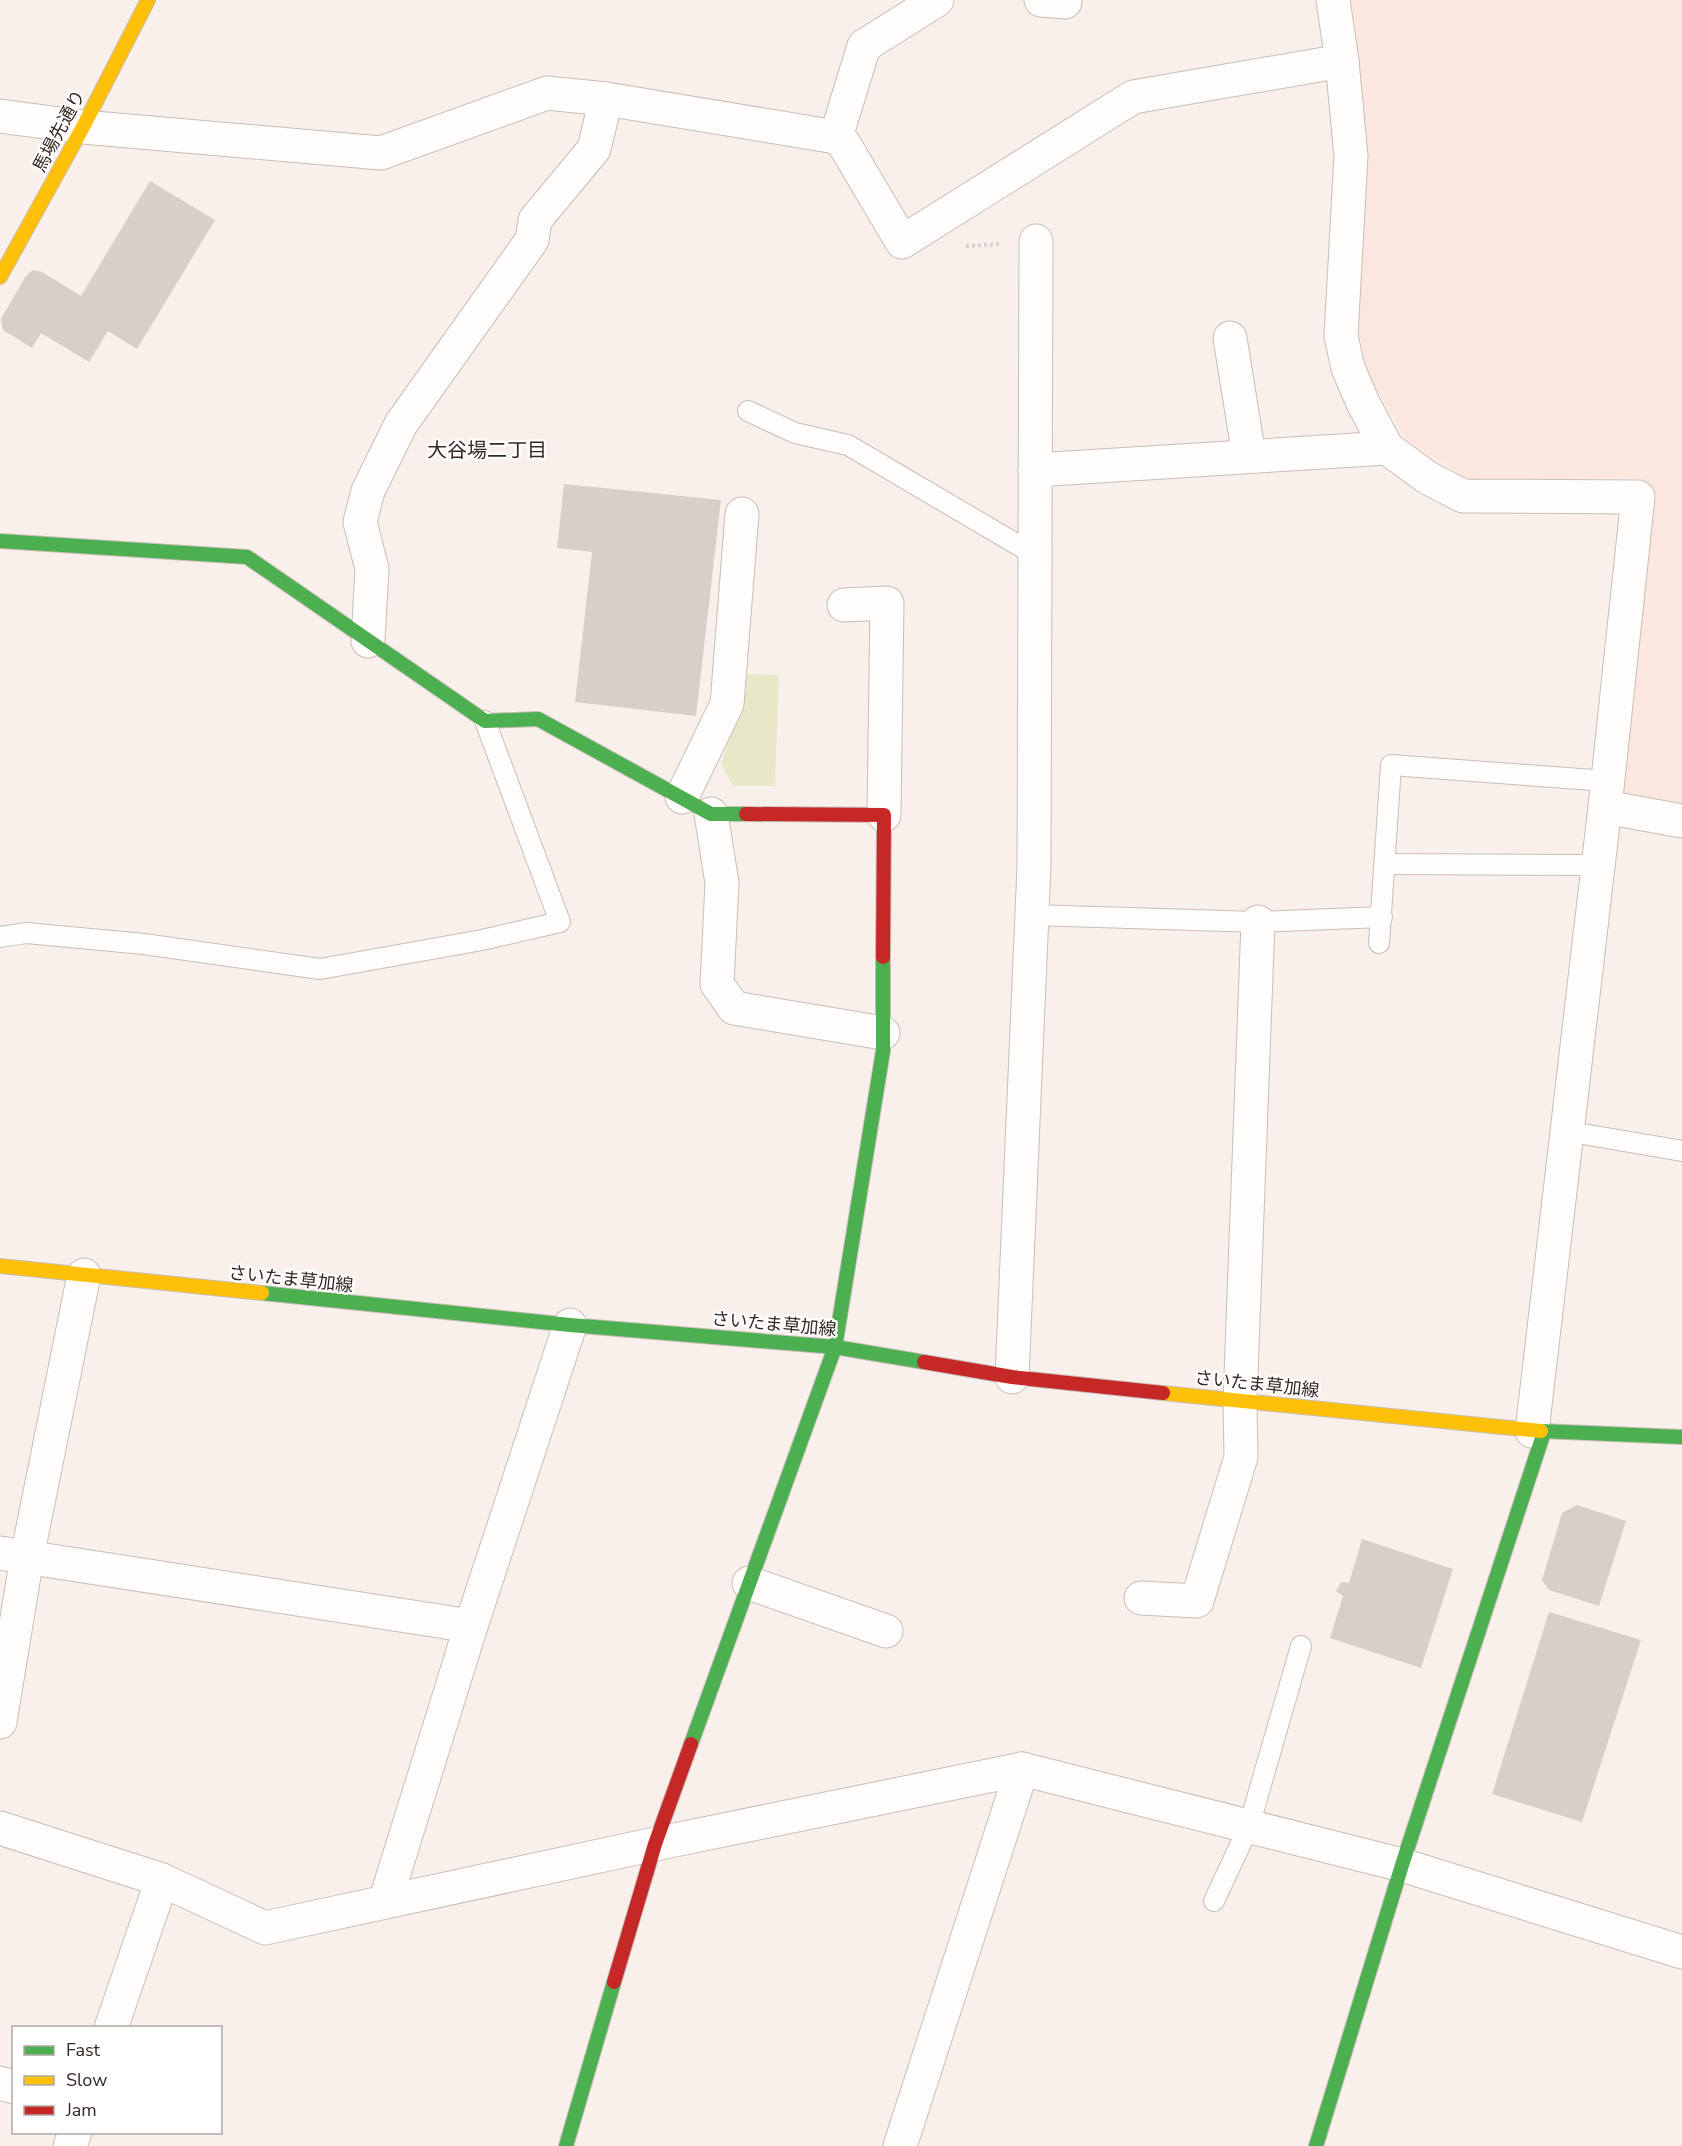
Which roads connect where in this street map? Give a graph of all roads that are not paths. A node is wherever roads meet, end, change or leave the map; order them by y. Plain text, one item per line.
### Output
1 (148, 0) edge
2 (937, 0) edge
3 (1334, 0) edge
4 (1342, 61) junction
5 (606, 99) junction
6 (0, 116) edge
7 (83, 127) junction
8 (836, 137) junction
9 (1036, 241) dead end
10 (0, 277) edge
11 (1230, 338) dead end
12 (748, 411) dead end
13 (1387, 447) junction
14 (1249, 456) junction
15 (1035, 470) junction
16 (742, 514) dead end
17 (0, 541) edge
18 (1035, 555) junction
19 (844, 605) dead end
20 (368, 641) junction
21 (484, 721) junction
22 (1606, 794) junction
23 (682, 797) junction
24 (711, 814) junction
25 (884, 815) junction
26 (1682, 821) edge
27 (1385, 864) junction
28 (1598, 865) junction
29 (1032, 915) junction
30 (1382, 917) junction
31 (1258, 922) junction
32 (0, 937) edge
33 (1378, 943) dead end
34 (883, 1033) junction
35 (1565, 1131) junction
36 (1682, 1151) edge
37 (0, 1266) edge
38 (84, 1275) junction
39 (570, 1325) junction
40 (835, 1347) junction
41 (1012, 1377) junction
42 (1240, 1401) junction
43 (1538, 1431) junction
44 (1682, 1437) edge
45 (13, 1555) edge
46 (749, 1583) junction
47 (1141, 1598) dead end
48 (471, 1626) junction
49 (886, 1631) dead end
50 (1301, 1646) dead end
51 (0, 1722) edge
52 (1022, 1769) junction
53 (1249, 1826) junction
54 (0, 1828) edge
55 (656, 1844) junction
56 (1402, 1865) junction
57 (162, 1880) junction
58 (1214, 1901) dead end
59 (386, 1902) junction
60 (1682, 1952) edge
61 (112, 2026) edge
62 (566, 2146) edge
63 (900, 2146) edge
64 (1316, 2146) edge

1 - 7 street, 馬場先通り
2 - 8 street
3 - 4 street
4 - 8 street
4 - 13 street
5 - 7 street
5 - 8 street
5 - 20 street
6 - 7 street
7 - 10 street, 馬場先通り
9 - 15 street
11 - 14 street
12 - 18 lane
13 - 14 street
13 - 22 street
14 - 15 street
15 - 18 street
16 - 23 street
17 - 20 street
18 - 29 street
19 - 25 street
20 - 21 street
21 - 23 street
21 - 32 lane
22 - 26 street
22 - 27 lane
22 - 28 street
23 - 24 street
24 - 25 street
24 - 34 street
25 - 34 street
27 - 28 lane
27 - 30 lane
28 - 35 street
29 - 31 lane
29 - 41 street
30 - 31 lane
30 - 33 lane
31 - 42 street
34 - 40 street
35 - 36 lane
35 - 43 street
37 - 38 street, さいたま草加線
38 - 39 street, さいたま草加線
38 - 45 street
39 - 40 street, さいたま草加線
39 - 48 street
40 - 41 street, さいたま草加線
40 - 46 street
41 - 42 street, さいたま草加線
42 - 43 street, さいたま草加線
42 - 47 street
43 - 44 street, さいたま草加線
43 - 56 street
45 - 48 street
45 - 51 street
46 - 49 street
46 - 55 street
48 - 59 street
50 - 53 lane
52 - 53 street
52 - 55 street
52 - 63 street
53 - 56 street
53 - 58 lane
54 - 57 street
55 - 59 street
55 - 62 street
56 - 60 street
56 - 64 street
57 - 59 street
57 - 61 street

